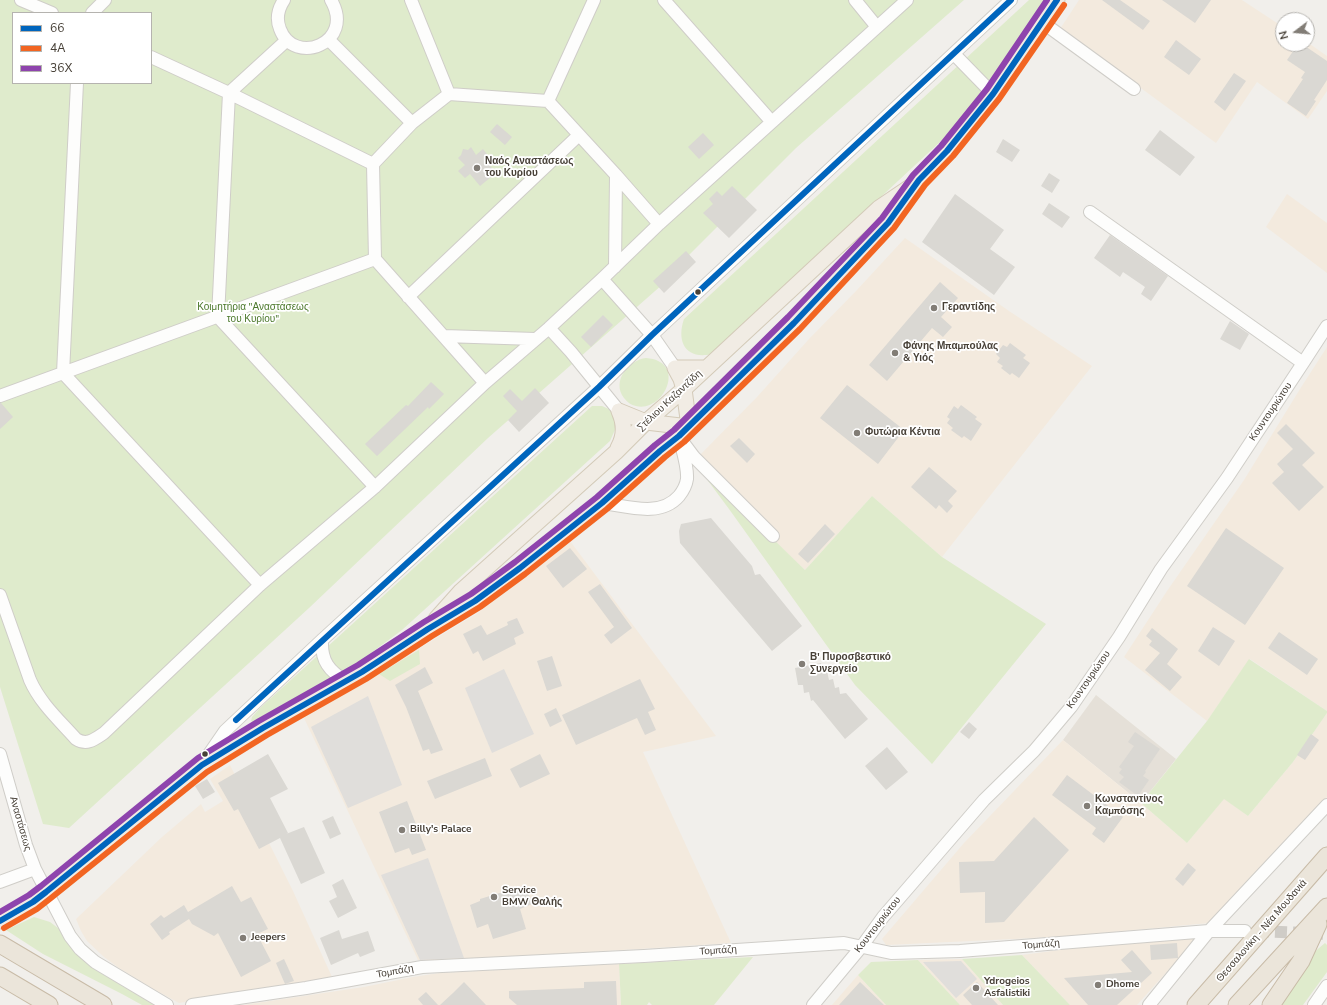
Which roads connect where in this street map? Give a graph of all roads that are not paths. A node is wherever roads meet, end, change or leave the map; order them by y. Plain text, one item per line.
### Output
1 (21, 0) edge
2 (105, 0) edge
3 (284, 0) edge
4 (332, 0) edge
5 (410, 0) edge
6 (594, 0) edge
7 (664, 0) edge
8 (854, 0) edge
9 (907, 0) edge
10 (1011, 0) edge
11 (1057, 0) edge
12 (50, 12) edge
13 (93, 12) edge
14 (1042, 22) junction
15 (877, 27) junction
16 (286, 40) junction
17 (329, 40) junction
18 (954, 54) junction
19 (152, 57) edge
20 (77, 84) edge
21 (1134, 89) dead end
22 (229, 93) junction
23 (448, 94) junction
24 (993, 94) junction
25 (548, 101) junction
26 (771, 121) junction
27 (412, 123) junction
28 (579, 136) junction
29 (373, 164) junction
30 (616, 175) junction
31 (919, 180) junction
32 (1090, 212) dead end
33 (659, 224) junction
34 (375, 259) junction
35 (615, 267) junction
36 (602, 280) junction
37 (408, 297) junction
38 (218, 317) junction
39 (1327, 326) edge
40 (549, 328) junction
41 (652, 335) junction
42 (444, 336) junction
43 (536, 339) junction
44 (1304, 363) junction
45 (675, 368) junction
46 (706, 368) junction
47 (63, 373) junction
48 (486, 383) junction
49 (599, 387) junction
50 (684, 389) junction
51 (0, 396) edge
52 (619, 411) junction
53 (646, 422) junction
54 (684, 432) junction
55 (616, 452) junction
56 (375, 487) junction
57 (602, 503) junction
58 (773, 536) dead end
59 (260, 585) junction
60 (0, 595) edge
61 (428, 629) junction
62 (322, 640) junction
63 (346, 681) junction
64 (0, 754) edge
65 (202, 765) junction
66 (1327, 805) edge
67 (1327, 856) edge
68 (35, 869) junction
69 (0, 882) edge
70 (46, 892) junction
71 (1325, 909) edge
72 (0, 920) edge
73 (1209, 931) junction
74 (1246, 931) tunnel mouth
75 (2, 946) edge
76 (862, 946) junction
77 (0, 976) edge
78 (1327, 986) edge
79 (49, 1005) edge
80 (103, 1005) edge
81 (167, 1005) edge
82 (192, 1005) edge
83 (813, 1005) edge
84 (1149, 1005) edge
85 (1196, 1005) edge
86 (1237, 1005) edge
87 (1272, 1005) edge
88 (1314, 1005) edge

1 - 12 street
2 - 13 street
3 - 16 street
4 - 17 street
5 - 23 street
6 - 25 street
7 - 26 street
8 - 15 street
9 - 15 street
10 - 18 street
11 - 14 main road, Στέλιου Καζαντζίδη
14 - 21 street
14 - 24 main road, Στέλιου Καζαντζίδη
15 - 26 street
16 - 17 street
16 - 22 street
17 - 27 street
18 - 24 street
18 - 41 street
19 - 22 street
20 - 47 street
22 - 29 street
22 - 38 street
23 - 25 street
23 - 27 street
24 - 31 main road, Στέλιου Καζαντζίδη
25 - 28 street
26 - 33 street
27 - 29 street
28 - 30 street
28 - 37 street
29 - 34 street
30 - 33 street
30 - 35 street
31 - 46 main road, Στέλιου Καζαντζίδη
31 - 54 main road, Στέλιου Καζαντζίδη
32 - 44 street
33 - 35 street
34 - 37 street
34 - 38 street
35 - 36 street
36 - 40 street
36 - 41 street
37 - 42 street
38 - 47 street
38 - 56 street
39 - 44 street, Κουντουριώτου
40 - 43 street
40 - 49 street
41 - 45 street
41 - 49 street
42 - 43 street
42 - 48 street
43 - 48 street
44 - 76 street, Κουντουριώτου
45 - 46 main road
45 - 50 main road
46 - 50 main road, Στέλιου Καζαντζίδη
47 - 51 street
47 - 59 street
48 - 56 street
49 - 52 street
49 - 62 street
50 - 53 main road, Στέλιου Καζαντζίδη
50 - 54 main road
52 - 53 main road
52 - 55 main road
53 - 54 main road
53 - 55 main road, Στέλιου Καζαντζίδη
54 - 57 main road, Στέλιου Καζαντζίδη
54 - 57 street
54 - 58 street
55 - 61 main road, Στέλιου Καζαντζίδη
56 - 59 street
57 - 61 main road, Στέλιου Καζαντζίδη
59 - 60 street
61 - 63 main road, Στέλιου Καζαντζίδη
62 - 63 street
62 - 65 street
63 - 65 main road, Στέλιου Καζαντζίδη
64 - 68 street, Αναστάσεως
65 - 70 main road, Στέλιου Καζαντζίδη
66 - 73 street
67 - 85 highway, Θεσσαλονίκη - Νέα Μουδανιά
68 - 69 street
68 - 70 street, Αναστάσεως
70 - 72 main road, Στέλιου Καζαντζίδη
70 - 81 street, Αναστάσεως
71 - 86 highway
71 - 87 highway
73 - 74 street, Τομπάζη
73 - 76 street, Τομπάζη
73 - 84 street
75 - 80 highway
76 - 82 street, Τομπάζη
76 - 83 street, Κουντουριώτου
77 - 79 highway
78 - 88 street

